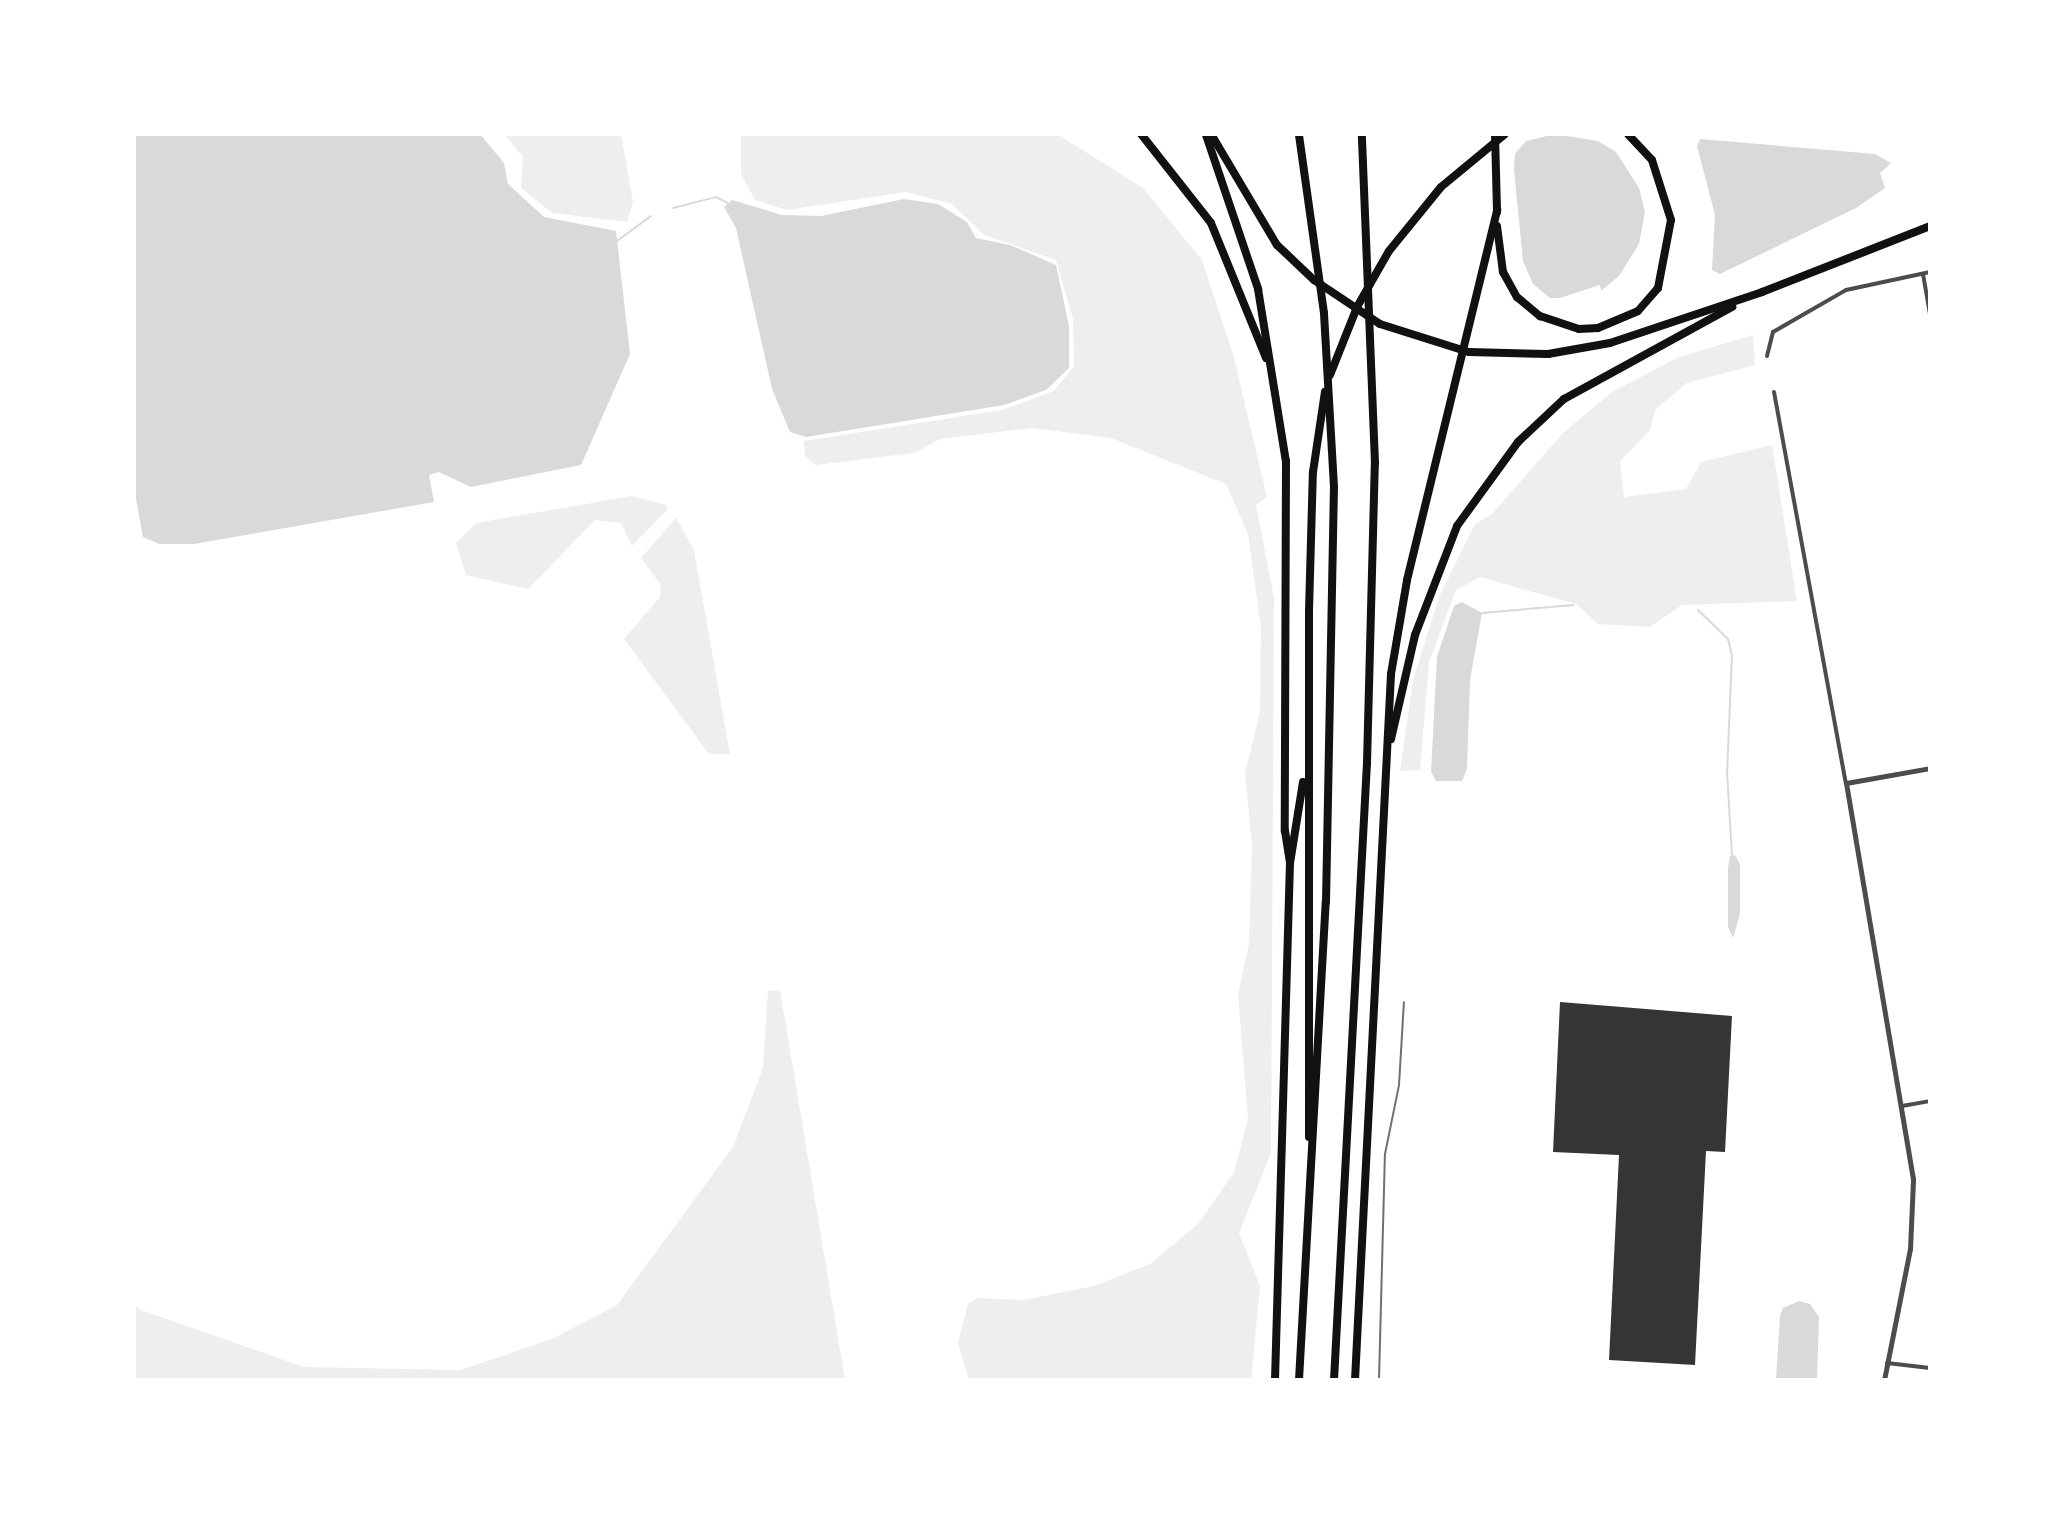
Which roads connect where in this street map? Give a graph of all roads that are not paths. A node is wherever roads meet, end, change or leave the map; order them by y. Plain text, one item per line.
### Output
1 (1141, 134) edge
2 (1208, 134) edge
3 (1299, 134) edge
4 (1362, 134) edge
5 (1495, 134) edge
6 (1505, 134) edge
7 (1628, 134) edge
8 (1497, 210) junction
9 (1930, 226) edge
10 (1930, 272) edge
11 (1923, 274) junction
12 (1762, 292) junction
13 (1930, 314) edge
14 (1767, 356) dead end
15 (1275, 381) junction
16 (1774, 392) dead end
17 (1306, 761) junction
18 (1930, 768) edge
19 (1384, 780) junction
20 (1846, 783) junction
21 (1290, 863) junction
22 (1930, 1101) edge
23 (1902, 1106) junction
24 (1310, 1222) junction
25 (1887, 1363) junction
26 (1930, 1368) edge
27 (1275, 1380) edge
28 (1299, 1380) edge
29 (1334, 1380) edge
30 (1355, 1380) edge
31 (1884, 1380) edge

1 - 15 highway
2 - 12 highway
2 - 15 highway
3 - 24 highway
4 - 29 highway
5 - 8 highway
6 - 17 highway
7 - 8 highway
8 - 19 highway
9 - 12 highway
10 - 11 street
11 - 13 street
11 - 14 street
12 - 19 highway
15 - 21 highway
16 - 20 street
17 - 21 highway
17 - 24 highway
18 - 20 street
19 - 30 highway
20 - 23 street
21 - 27 highway
22 - 23 street
23 - 25 street
24 - 28 highway
25 - 26 street
25 - 31 street

